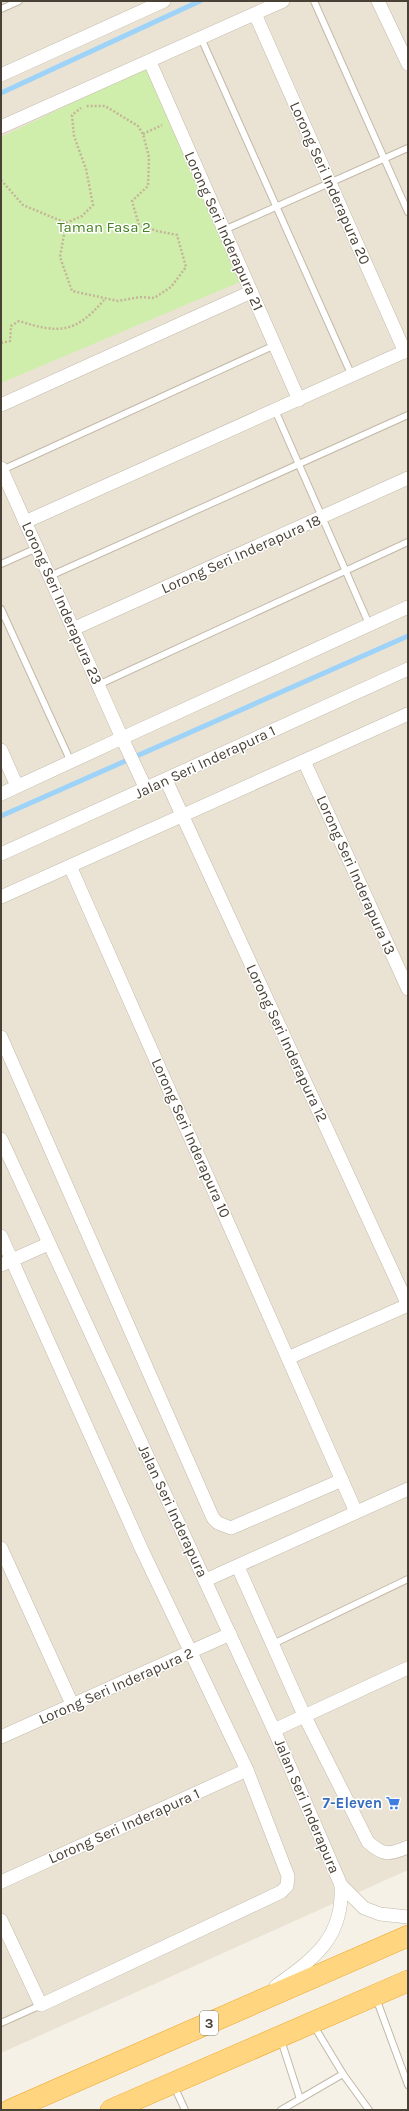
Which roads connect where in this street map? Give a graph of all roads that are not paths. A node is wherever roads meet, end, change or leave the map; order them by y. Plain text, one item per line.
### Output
1 (19, 1) edge
2 (283, 1) edge
3 (314, 1) edge
4 (378, 1) edge
5 (157, 2) edge
6 (1, 10) edge
7 (255, 14) junction
8 (201, 38) junction
9 (150, 62) junction
10 (408, 64) edge
11 (1, 75) edge
12 (1, 127) edge
13 (408, 148) edge
14 (384, 159) junction
15 (330, 182) junction
16 (277, 206) junction
17 (408, 212) edge
18 (224, 230) junction
19 (251, 292) junction
20 (275, 345) junction
21 (406, 351) edge
22 (352, 376) junction
23 (299, 400) junction
24 (1, 405) edge
25 (275, 410) junction
26 (408, 415) edge
27 (298, 464) junction
28 (1, 469) edge
29 (408, 478) edge
30 (322, 517) junction
31 (25, 522) junction
32 (408, 542) edge
33 (37, 548) junction
34 (1, 564) edge
35 (346, 571) junction
36 (50, 576) junction
37 (408, 607) edge
38 (1, 609) edge
39 (369, 624) junction
40 (74, 629) junction
41 (408, 669) edge
42 (98, 685) junction
43 (408, 714) edge
44 (122, 738) junction
45 (1, 750) edge
46 (304, 761) junction
47 (71, 762) junction
48 (166, 780) junction
49 (17, 786) junction
50 (146, 789) junction
51 (1, 794) edge
52 (183, 817) junction
53 (1, 854) edge
54 (70, 866) junction
55 (1, 897) edge
56 (408, 989) edge
57 (1, 1037) edge
58 (1, 1139) edge
59 (1, 1236) edge
60 (48, 1244) junction
61 (7, 1263) edge
62 (408, 1305) edge
63 (288, 1358) junction
64 (342, 1480) junction
65 (408, 1489) edge
66 (356, 1512) junction
67 (1, 1548) edge
68 (238, 1567) junction
69 (408, 1579) edge
70 (206, 1580) junction
71 (230, 1634) junction
72 (273, 1644) junction
73 (192, 1652) junction
74 (408, 1668) edge
75 (72, 1704) junction
76 (304, 1715) junction
77 (274, 1730) junction
78 (1, 1737) edge
79 (247, 1770) junction
80 (408, 1846) edge
81 (1, 1882) edge
82 (341, 1885) junction
83 (408, 1917) edge
84 (1, 1920) edge
85 (408, 1936) edge
86 (408, 1981) edge
87 (375, 1995) junction
88 (253, 2004) junction
89 (41, 2005) junction
90 (1, 2023) edge
91 (312, 2023) junction
92 (280, 2036) junction
93 (343, 2074) junction
94 (172, 2083) junction
95 (408, 2085) edge
96 (300, 2099) junction
97 (10, 2110) edge
98 (111, 2110) edge
99 (185, 2110) edge
100 (281, 2110) edge
101 (369, 2110) edge

1 - 6 lane
2 - 7 street
3 - 14 lane
4 - 10 street
5 - 11 street
7 - 8 street
7 - 15 street, Lorong Seri Inderapura 20
8 - 9 street
8 - 16 lane
9 - 12 street
9 - 18 street, Lorong Seri Inderapura 21
13 - 14 lane
14 - 15 lane
14 - 17 lane
15 - 16 lane
15 - 21 street, Lorong Seri Inderapura 20
16 - 18 lane
16 - 22 lane
18 - 19 street, Lorong Seri Inderapura 21
19 - 20 street, Lorong Seri Inderapura 21
19 - 24 street
20 - 23 street, Lorong Seri Inderapura 21
20 - 28 lane
21 - 22 street
22 - 23 street
23 - 25 street
25 - 27 lane
25 - 31 street
26 - 27 lane
27 - 30 lane
27 - 36 lane
28 - 31 street, Lorong Seri Inderapura 23
29 - 30 street, Lorong Seri Inderapura 18
30 - 35 lane
30 - 40 street, Lorong Seri Inderapura 18
31 - 33 street, Lorong Seri Inderapura 23
32 - 35 lane
33 - 34 lane
33 - 36 street, Lorong Seri Inderapura 23
35 - 39 lane
35 - 42 lane
36 - 40 street, Lorong Seri Inderapura 23
37 - 39 street
38 - 47 lane
39 - 44 street
40 - 42 street, Lorong Seri Inderapura 23
41 - 48 street, Jalan Seri Inderapura 1
42 - 44 street, Lorong Seri Inderapura 23
43 - 46 street
44 - 47 street
44 - 50 street, Lorong Seri Inderapura 23
45 - 49 street
46 - 52 street
46 - 56 street, Lorong Seri Inderapura 13
47 - 49 street
48 - 50 street, Jalan Seri Inderapura 1
48 - 52 street, Lorong Seri Inderapura 12
49 - 51 street
50 - 53 street, Jalan Seri Inderapura 1
52 - 54 street
52 - 62 street, Lorong Seri Inderapura 12
54 - 55 street
54 - 63 street, Lorong Seri Inderapura 10
57 - 64 street
58 - 60 street, Jalan Seri Inderapura
59 - 61 street
60 - 61 street
60 - 70 street, Jalan Seri Inderapura
61 - 73 street
62 - 63 street
63 - 64 street, Lorong Seri Inderapura 10
64 - 66 street, Lorong Seri Inderapura 10
65 - 66 street
66 - 68 street
67 - 75 street
68 - 70 street
68 - 72 street
69 - 72 lane
70 - 71 street, Jalan Seri Inderapura
71 - 73 street, Lorong Seri Inderapura 2
71 - 77 street, Jalan Seri Inderapura
72 - 76 street
73 - 75 street, Lorong Seri Inderapura 2
73 - 79 street
74 - 76 street
75 - 78 street, Lorong Seri Inderapura 2
76 - 77 street
76 - 80 street
77 - 82 street, Jalan Seri Inderapura
79 - 81 street, Lorong Seri Inderapura 1
79 - 89 street
82 - 83 street
82 - 88 street
84 - 89 street
85 - 88 highway, 3
86 - 87 highway
87 - 91 highway
87 - 95 lane
88 - 97 highway, 3
89 - 90 lane
91 - 92 highway
91 - 93 lane
92 - 94 highway
92 - 96 lane
93 - 96 lane
93 - 101 lane
94 - 98 highway
94 - 99 lane
96 - 100 lane

